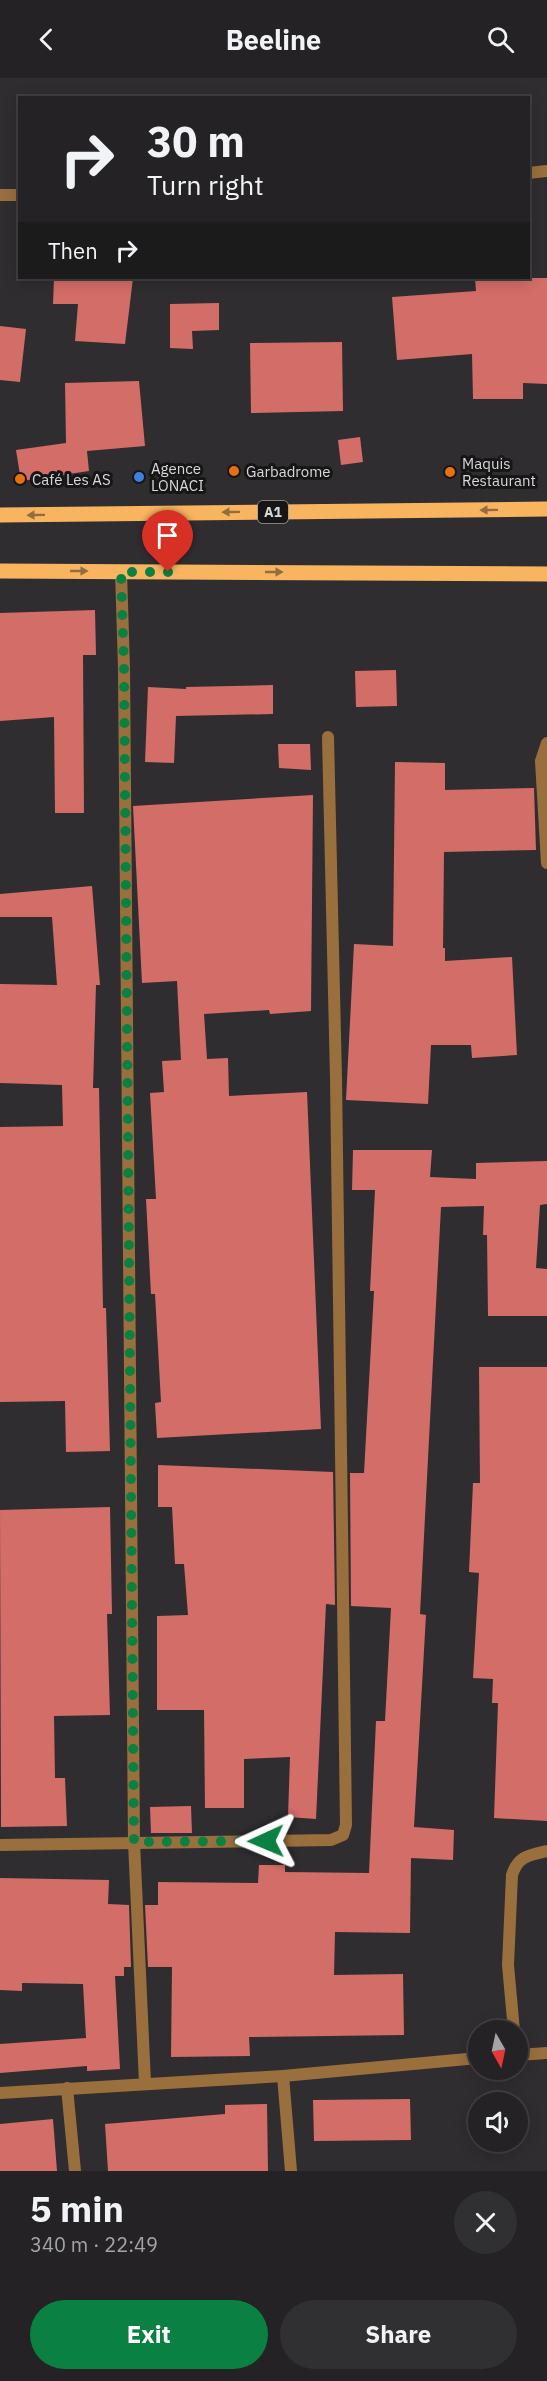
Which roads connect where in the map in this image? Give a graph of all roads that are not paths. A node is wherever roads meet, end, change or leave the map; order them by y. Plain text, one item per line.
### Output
1 (547, 171) edge
2 (530, 173) edge
3 (0, 195) edge
4 (18, 195) edge
5 (547, 509) edge
6 (0, 515) edge
7 (0, 571) edge
8 (121, 572) junction
9 (547, 574) edge
10 (328, 737) dead end
11 (547, 743) edge
12 (547, 863) edge
13 (134, 1842) junction
14 (0, 1845) edge
15 (547, 1851) edge
16 (513, 2020) edge
17 (547, 2053) edge
18 (528, 2054) edge
19 (468, 2059) edge
20 (283, 2076) junction
21 (145, 2083) junction
22 (68, 2088) junction
23 (0, 2093) edge
24 (75, 2171) edge
25 (291, 2171) edge

1 - 2 street
3 - 4 street
5 -> 6 main road, A1
7 -> 8 main road
8 -> 9 main road
8 - 13 street
10 - 13 street
11 - 12 street
13 - 14 street
13 - 21 street
15 - 16 street
17 - 18 street
19 - 20 street
20 - 21 street
20 - 25 street
21 - 22 street
22 - 23 street
22 - 24 street

